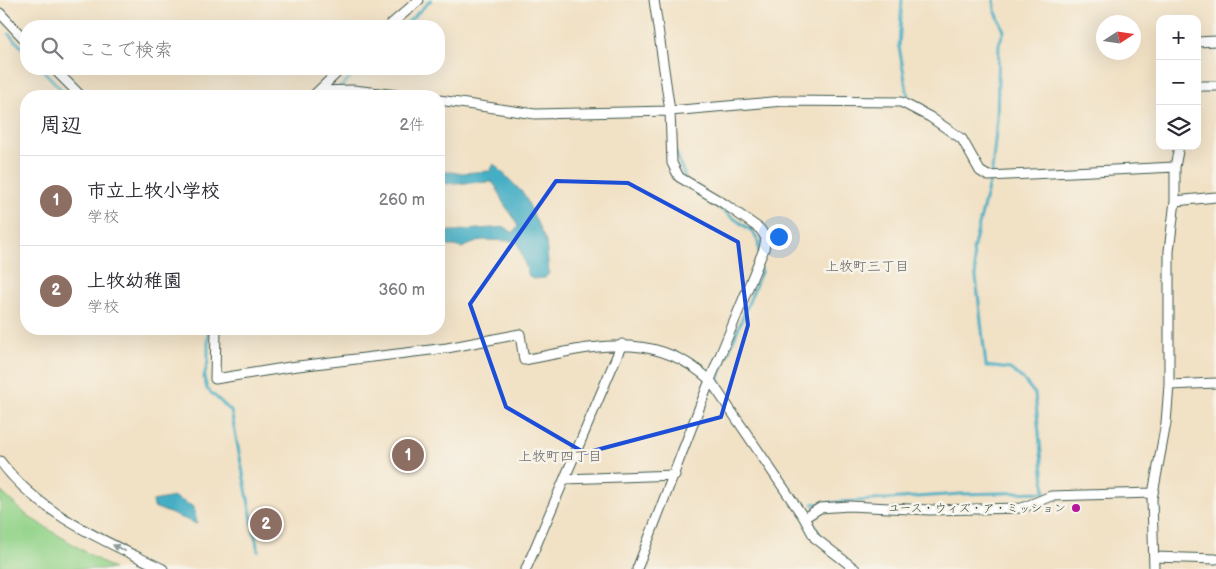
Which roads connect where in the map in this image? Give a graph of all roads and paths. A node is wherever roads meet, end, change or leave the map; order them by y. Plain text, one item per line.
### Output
1 (419, 0) edge
2 (654, 0) edge
3 (0, 13) edge
4 (396, 20) edge
5 (20, 35) edge
6 (1216, 41) edge
7 (1201, 42) edge
8 (60, 75) edge
9 (335, 75) edge
10 (1201, 86) edge
11 (1216, 86) edge
12 (74, 90) edge
13 (319, 90) edge
14 (445, 101) edge
15 (670, 110) junction
16 (1178, 150) edge
17 (1175, 167) junction
18 (1216, 197) edge
19 (1175, 201) junction
20 (216, 335) edge
21 (622, 344) junction
22 (710, 380) junction
23 (1216, 383) edge
24 (1169, 385) junction
25 (0, 461) edge
26 (675, 475) junction
27 (564, 479) junction
28 (1152, 493) junction
29 (804, 518) junction
30 (1154, 557) junction
31 (1216, 559) edge
32 (163, 569) edge
33 (526, 569) edge
34 (637, 569) edge
35 (855, 569) edge
36 (1154, 569) edge

1 - 4 street
2 - 15 street
3 - 5 street
6 - 7 street
8 - 12 street
9 - 13 street
10 - 11 street
14 - 15 street
15 - 17 street
15 - 22 street
16 - 17 street
17 - 19 street
18 - 19 street
19 - 24 street
20 - 21 street
21 - 22 street
21 - 27 street
22 - 26 street
22 - 29 street
23 - 24 street
24 - 28 street
32 -> 25 street
26 - 27 street
26 - 34 street
27 - 33 street
28 - 29 street
28 - 30 street
29 - 35 street
30 - 31 street
30 - 36 street

